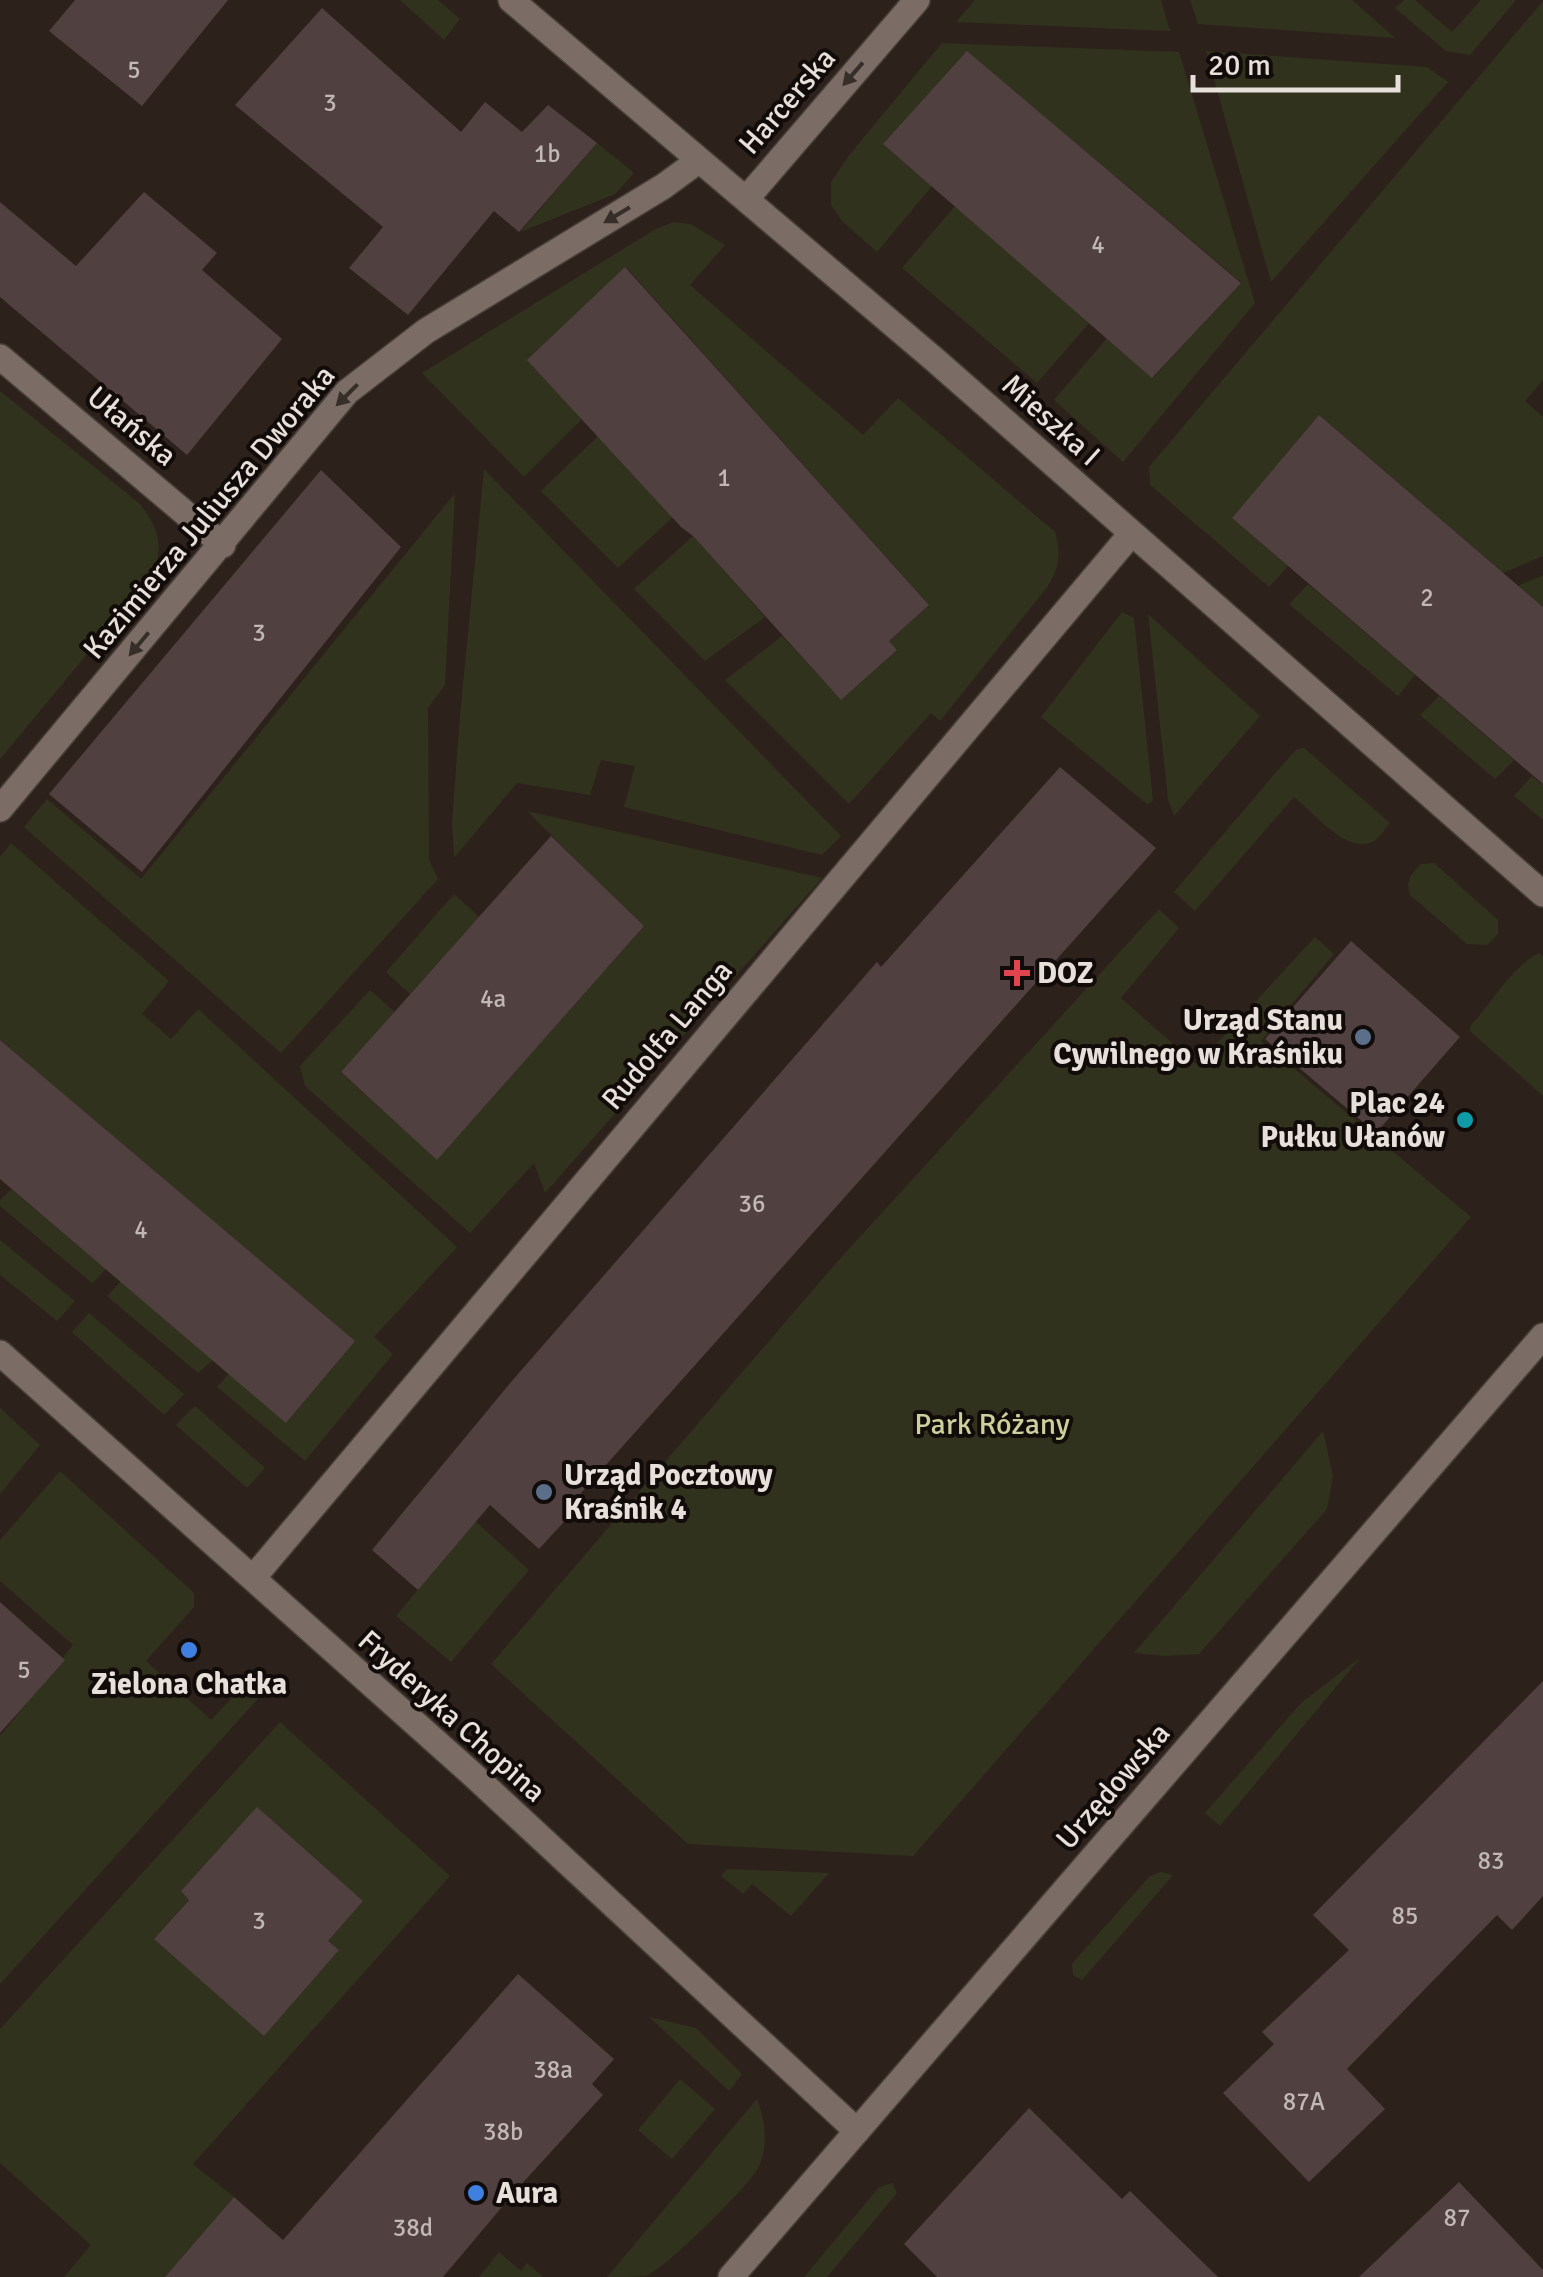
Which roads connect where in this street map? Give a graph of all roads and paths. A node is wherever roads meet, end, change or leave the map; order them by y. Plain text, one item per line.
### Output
1 (511, 0) edge
2 (916, 0) edge
3 (698, 161) junction
4 (747, 198) junction
5 (0, 357) edge
6 (1131, 534) junction
7 (222, 545) junction
8 (0, 809) edge
9 (1543, 894) edge
10 (1543, 1336) edge
11 (0, 1353) edge
12 (254, 1578) junction
13 (857, 2131) junction
14 (731, 2277) edge

1 - 3 street, Mieszka I
2 -> 4 street, Harcerska
3 - 4 street, Mieszka I
3 -> 7 street, Kazimierza Juliusza Dworaka
4 - 6 street, Mieszka I
5 - 7 street, Ułańska
6 - 9 street, Mieszka I
6 - 12 street, Rudolfa Langa
7 -> 8 street, Kazimierza Juliusza Dworaka
10 - 13 street, Urzędowska
11 - 12 street, Fryderyka Chopina
12 - 13 street, Fryderyka Chopina
13 - 14 street, Urzędowska

